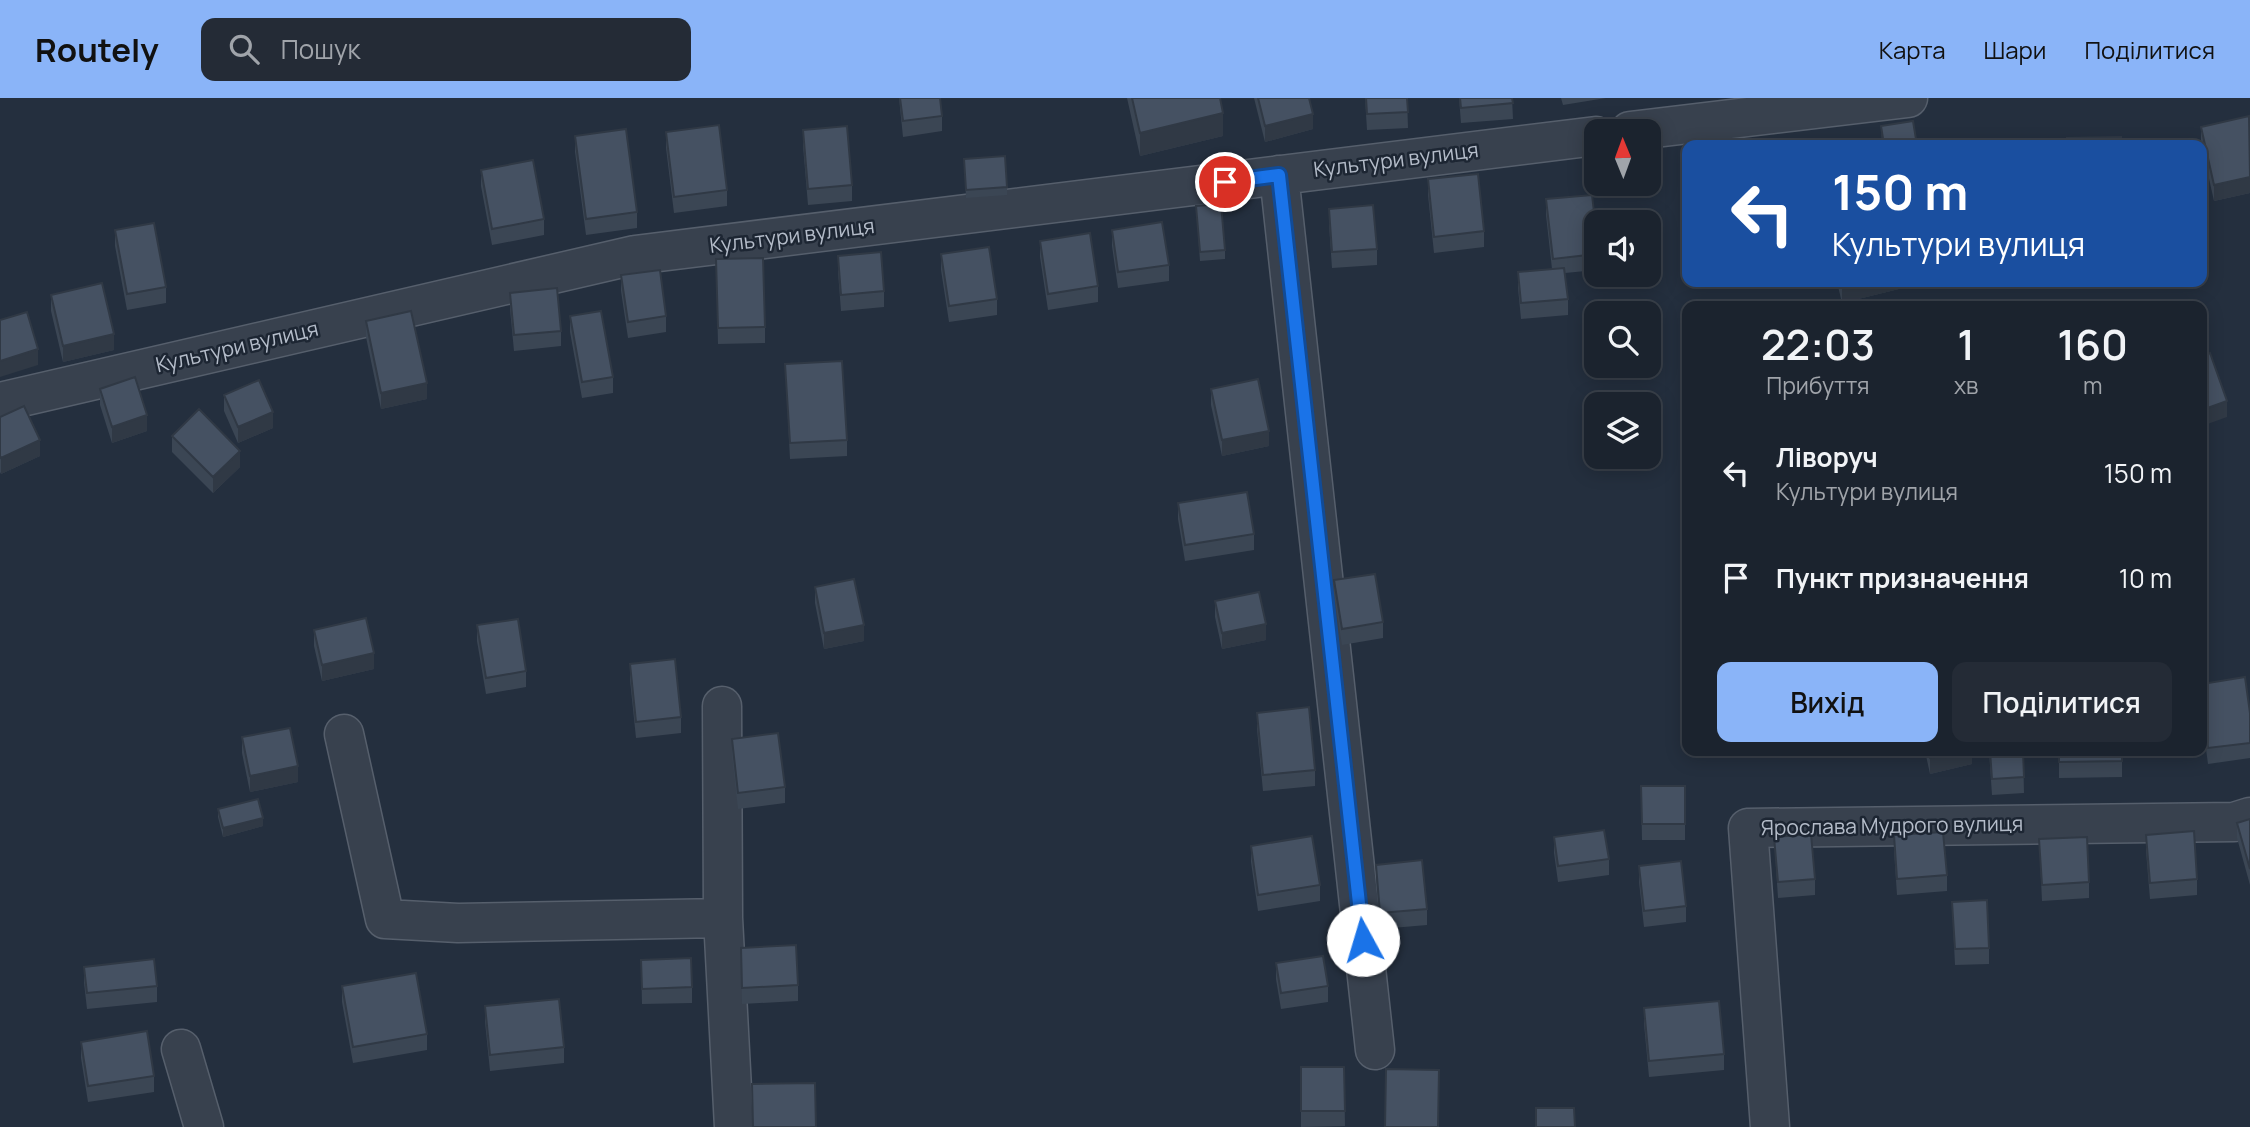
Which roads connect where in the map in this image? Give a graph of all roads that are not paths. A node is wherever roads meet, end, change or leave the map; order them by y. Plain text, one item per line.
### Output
1 (1908, 98) edge
2 (1661, 127) edge
3 (1584, 137) edge
4 (1279, 175) junction
5 (0, 402) edge
6 (722, 706) dead end
7 (344, 734) dead end
8 (2250, 817) edge
9 (723, 918) junction
10 (180, 1049) dead end
11 (1375, 1049) dead end
12 (204, 1127) edge
13 (734, 1127) edge
14 (1770, 1127) edge

1 - 2 street
3 - 4 street, Культури вулиця
4 - 5 street, Культури вулиця
4 - 11 street
6 - 9 street
7 - 9 street
8 - 14 street, Ярослава Мудрого вулиця
9 - 13 street
10 - 12 street

